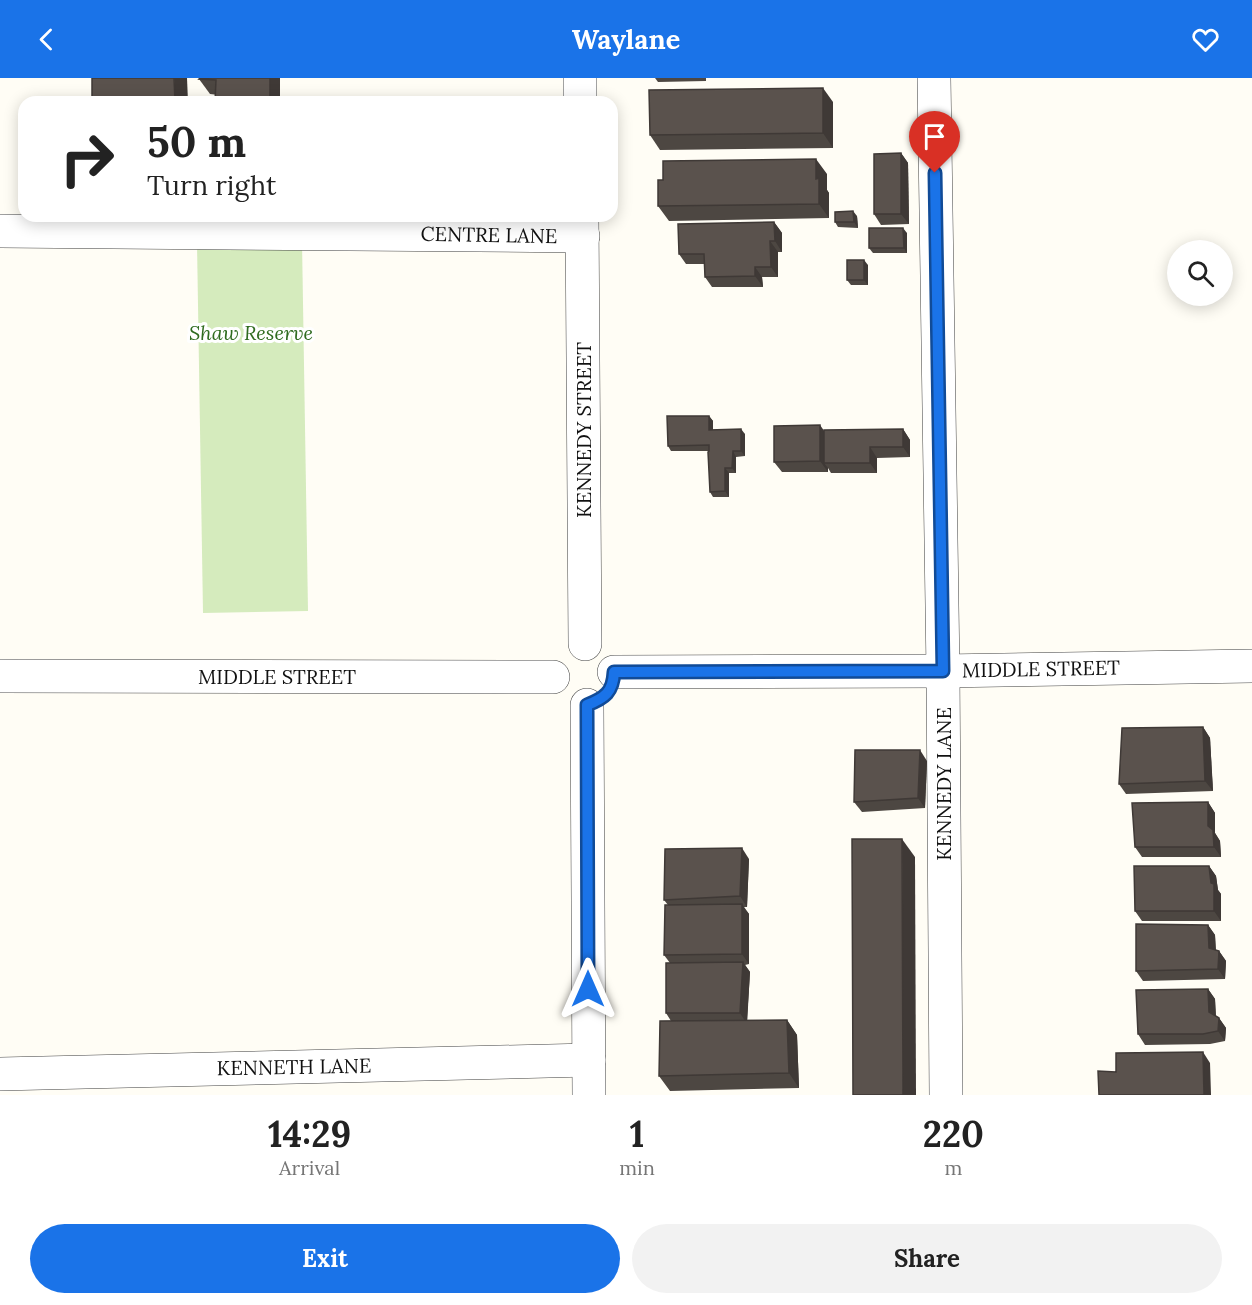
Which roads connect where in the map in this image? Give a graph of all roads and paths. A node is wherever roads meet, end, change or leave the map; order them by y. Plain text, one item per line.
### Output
1 (580, 78) edge
2 (934, 78) edge
3 (580, 96) edge
4 (582, 226) edge
5 (0, 231) edge
6 (585, 644) junction
7 (1252, 666) edge
8 (943, 671) junction
9 (614, 672) junction
10 (0, 676) edge
11 (553, 676) junction
12 (587, 705) junction
13 (589, 1060) junction
14 (0, 1074) edge
15 (589, 1095) edge
16 (946, 1095) edge

1 - 3 street
2 - 8 street, KENNEDY LANE
4 - 5 street, CENTRE LANE
4 - 6 street, KENNEDY STREET
6 - 9 street
6 - 11 street
7 - 8 street, MIDDLE STREET
8 - 9 street, MIDDLE STREET
8 - 16 street, KENNEDY LANE
9 - 12 street
10 - 11 street, MIDDLE STREET
11 - 12 street
12 - 13 street
13 - 14 street, KENNETH LANE
13 - 15 street

